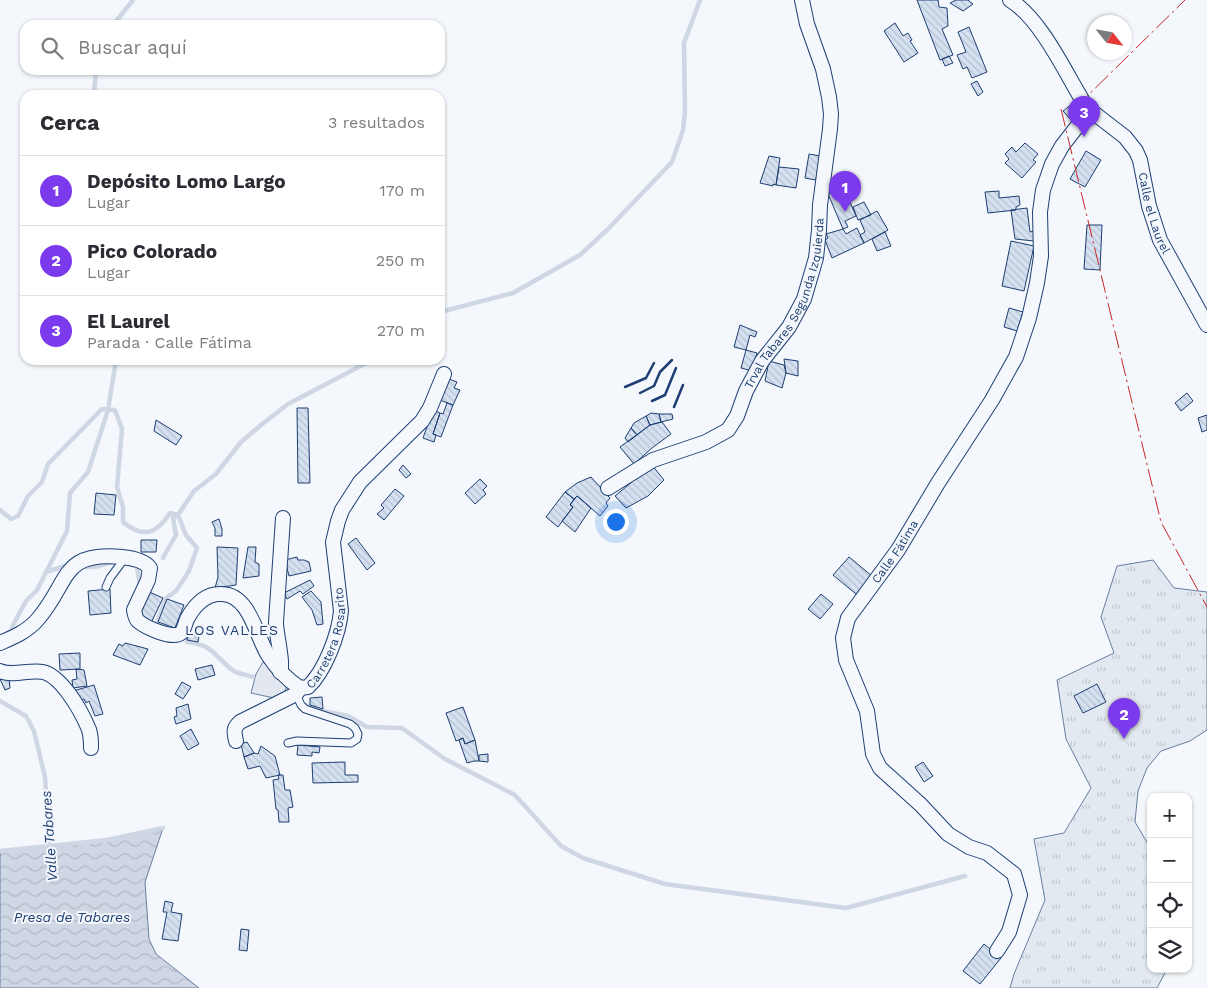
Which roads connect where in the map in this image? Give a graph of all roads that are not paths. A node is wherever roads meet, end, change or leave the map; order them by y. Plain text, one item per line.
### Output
1 (802, 0) edge
2 (1010, 0) edge
3 (1090, 110) junction
4 (1207, 325) edge
5 (444, 374) dead end
6 (608, 488) dead end
7 (283, 518) dead end
8 (125, 558) junction
9 (106, 587) dead end
10 (0, 643) edge
11 (0, 671) edge
12 (280, 672) junction
13 (298, 691) junction
14 (236, 740) dead end
15 (288, 743) dead end
16 (91, 748) dead end
17 (997, 951) dead end

1 - 6 street, Trval Tabares Segunda Izquierda
2 - 3 street, Calle el Laurel
3 - 4 street, Calle el Laurel
3 - 17 street, Calle Fátima
5 - 13 street, Carretera Rosarito
7 - 12 street
8 - 9 lane
8 - 10 street, Carretera Rosarito
8 - 12 street, Carretera Rosarito
11 - 16 street
12 - 13 street, Carretera Rosarito
13 - 14 street
13 - 15 lane

